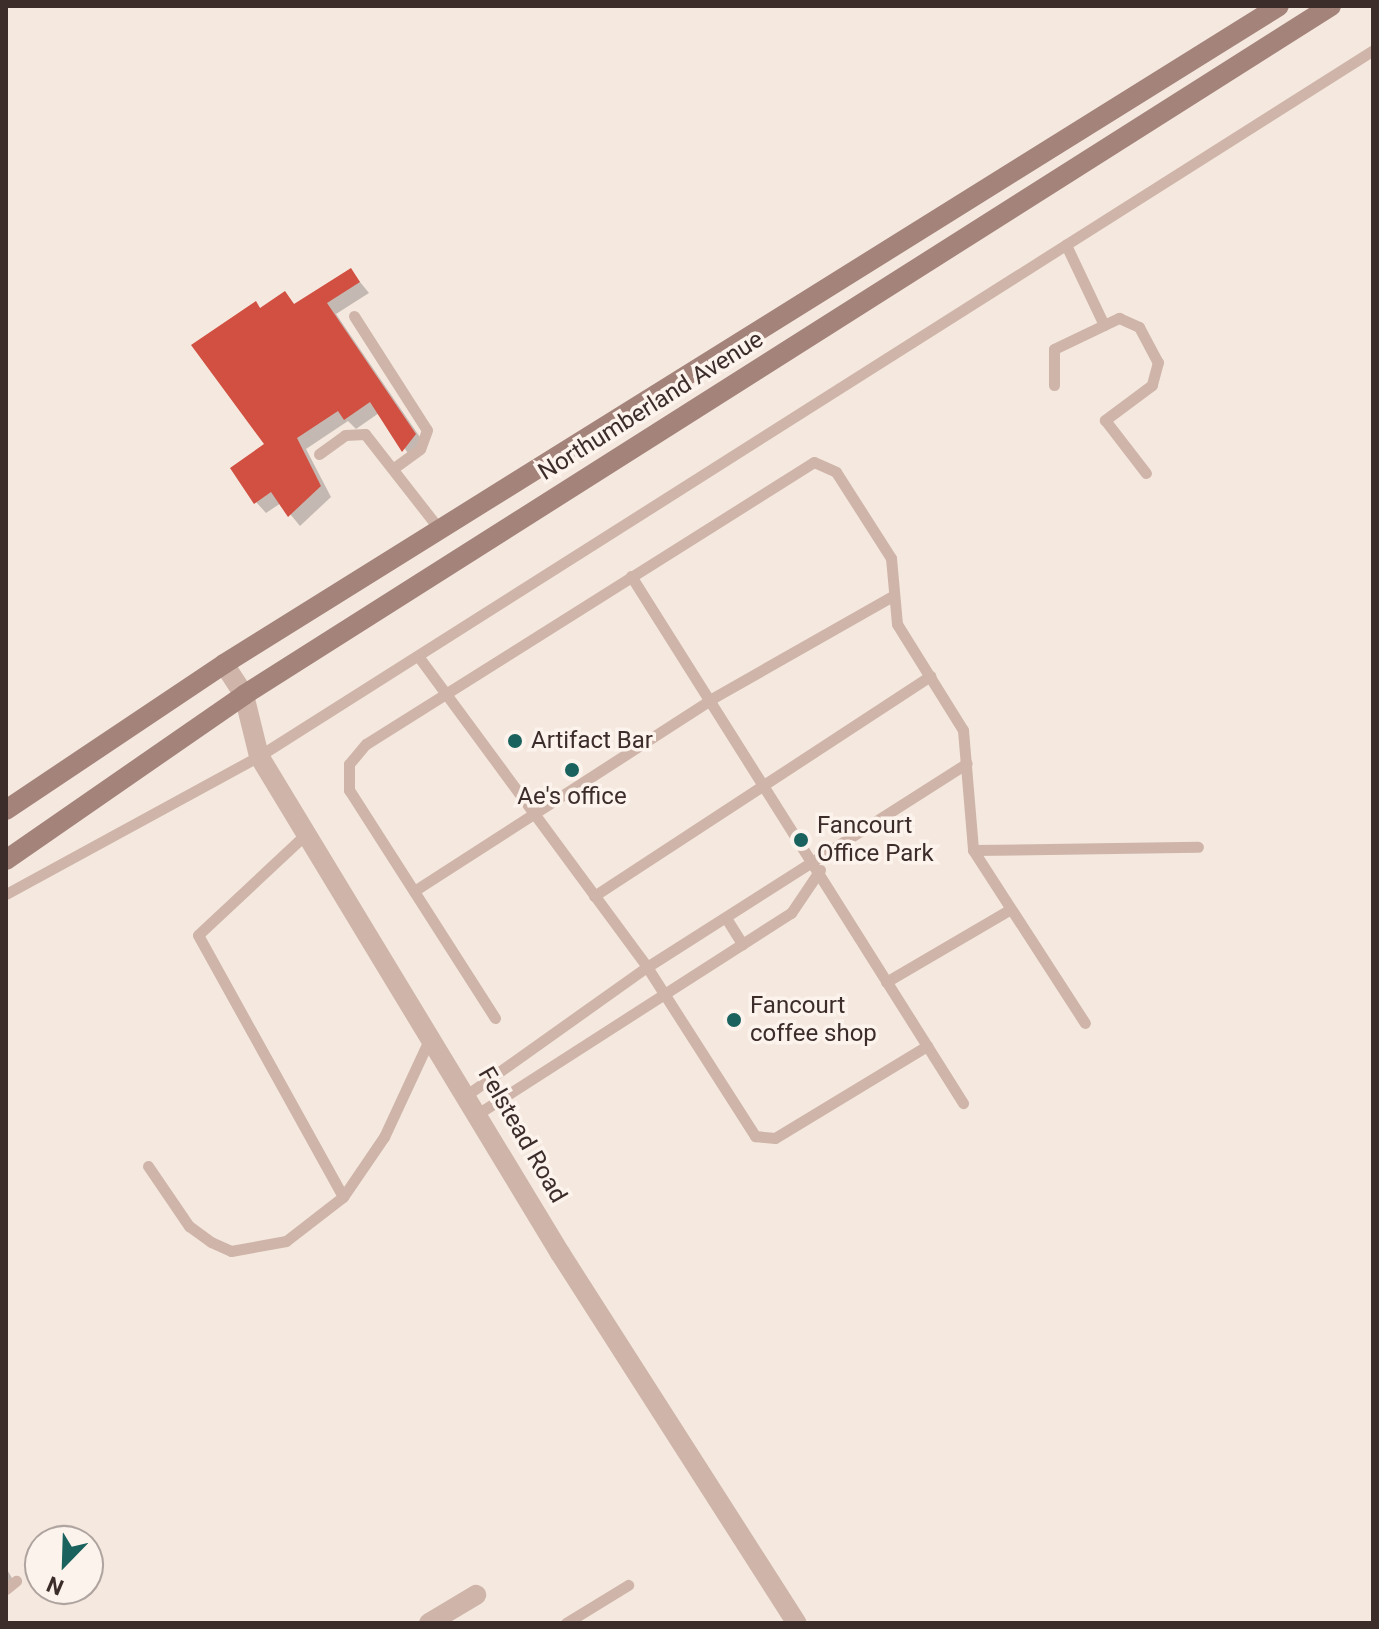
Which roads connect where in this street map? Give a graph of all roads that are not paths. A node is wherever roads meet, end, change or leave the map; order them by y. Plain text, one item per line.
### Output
1 (1279, 6) edge
2 (1331, 6) edge
3 (1373, 50) edge
4 (1066, 245) junction
5 (354, 316) dead end
6 (1104, 325) junction
7 (1054, 385) dead end
8 (319, 454) dead end
9 (395, 467) junction
10 (1146, 473) dead end
11 (440, 530) junction
12 (631, 576) junction
13 (894, 595) junction
14 (418, 656) junction
15 (224, 664) junction
16 (930, 676) junction
17 (244, 695) junction
18 (444, 695) junction
19 (713, 698) junction
20 (259, 756) junction
21 (967, 763) junction
22 (762, 781) junction
23 (6, 810) edge
24 (535, 811) junction
25 (307, 833) junction
26 (1198, 847) dead end
27 (973, 850) junction
28 (6, 860) edge
29 (815, 870) junction
30 (414, 891) junction
31 (6, 894) edge
32 (594, 896) junction
33 (1009, 910) junction
34 (726, 918) junction
35 (742, 944) junction
36 (647, 967) junction
37 (886, 982) junction
38 (665, 994) junction
39 (495, 1018) dead end
40 (1085, 1023) dead end
41 (432, 1034) junction
42 (927, 1046) junction
43 (468, 1094) junction
44 (963, 1103) dead end
45 (479, 1113) junction
46 (148, 1166) dead end
47 (343, 1197) junction
48 (628, 1585) dead end
49 (476, 1595) dead end
50 (429, 1623) edge
51 (566, 1623) edge
52 (797, 1623) edge

1 - 11 main road, Northumberland Avenue
2 - 17 main road, Northumberland Avenue
3 - 4 lane
4 - 6 lane
4 - 14 lane
5 - 9 lane
6 - 7 lane
6 - 10 lane
8 - 9 lane
9 - 11 lane
11 - 15 main road, Northumberland Avenue
12 - 13 lane
12 - 18 lane
12 - 19 lane
13 - 16 lane
13 - 19 lane
14 - 18 lane
14 - 20 lane
15 - 17 street, Felstead Road
15 - 23 main road, Northumberland Avenue
16 - 21 lane
16 - 22 lane
17 - 20 street, Felstead Road
17 - 28 main road, Northumberland Avenue
18 - 24 lane
18 - 30 lane
19 - 22 lane
19 - 24 lane
20 - 25 street, Felstead Road
20 - 31 lane
21 - 27 lane
21 - 29 lane
22 - 29 lane
22 - 32 lane
24 - 30 lane
24 - 32 lane
25 - 41 street, Felstead Road
25 - 47 lane
26 - 27 lane
27 - 33 lane
29 - 34 lane
29 - 35 lane
29 - 37 lane
30 - 39 lane
32 - 36 lane
33 - 37 lane
33 - 40 lane
34 - 35 lane
34 - 36 lane
35 - 38 lane
36 - 38 lane
36 - 43 lane
37 - 42 lane
38 - 42 lane
38 - 45 lane
41 - 43 street, Felstead Road
41 - 47 lane
42 - 44 lane
43 - 45 street, Felstead Road
45 - 52 street, Felstead Road
46 - 47 lane
48 - 51 lane
49 - 50 street

